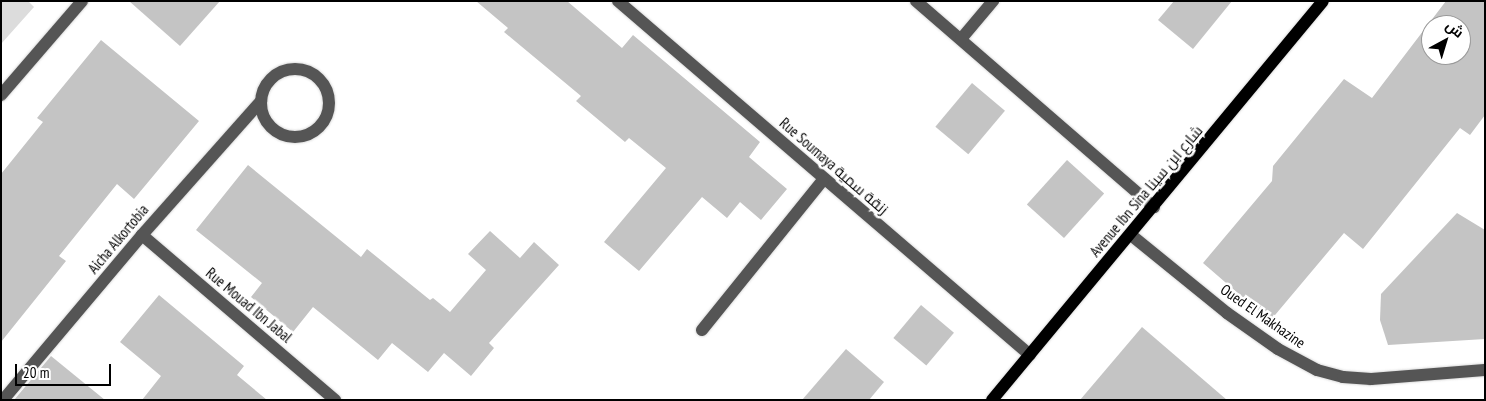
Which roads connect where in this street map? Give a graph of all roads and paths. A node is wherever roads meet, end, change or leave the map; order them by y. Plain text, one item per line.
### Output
1 (82, 1) edge
2 (618, 1) edge
3 (916, 1) edge
4 (993, 1) edge
5 (1323, 1) edge
6 (961, 39) junction
7 (1, 95) edge
8 (261, 101) junction
9 (824, 180) junction
10 (1154, 207) junction
11 (142, 235) junction
12 (1131, 235) junction
13 (702, 330) dead end
14 (1030, 355) junction
15 (1485, 370) edge
16 (5, 393) edge
17 (336, 400) edge
18 (992, 400) edge

1 - 7 street
2 - 9 street, Rue Soumaya زنقة سمية
3 - 6 street
4 - 6 street
5 - 10 main road, Avenue Ibn Sina شارع ابن سينا
6 - 10 street
8 - 8 street, Aicha Alkortobia
8 - 11 street, Aicha Alkortobia
9 - 13 street
9 - 14 street, Rue Soumaya زنقة سمية
10 - 12 main road, Avenue Ibn Sina شارع ابن سينا
11 - 16 street, Aicha Alkortobia
11 - 17 street, Rue Mouad Ibn Jabal
12 - 14 main road, Avenue Ibn Sina شارع ابن سينا
12 - 15 street, Oued El Makhazine
14 - 18 main road, Avenue Ibn Sina شارع ابن سينا

